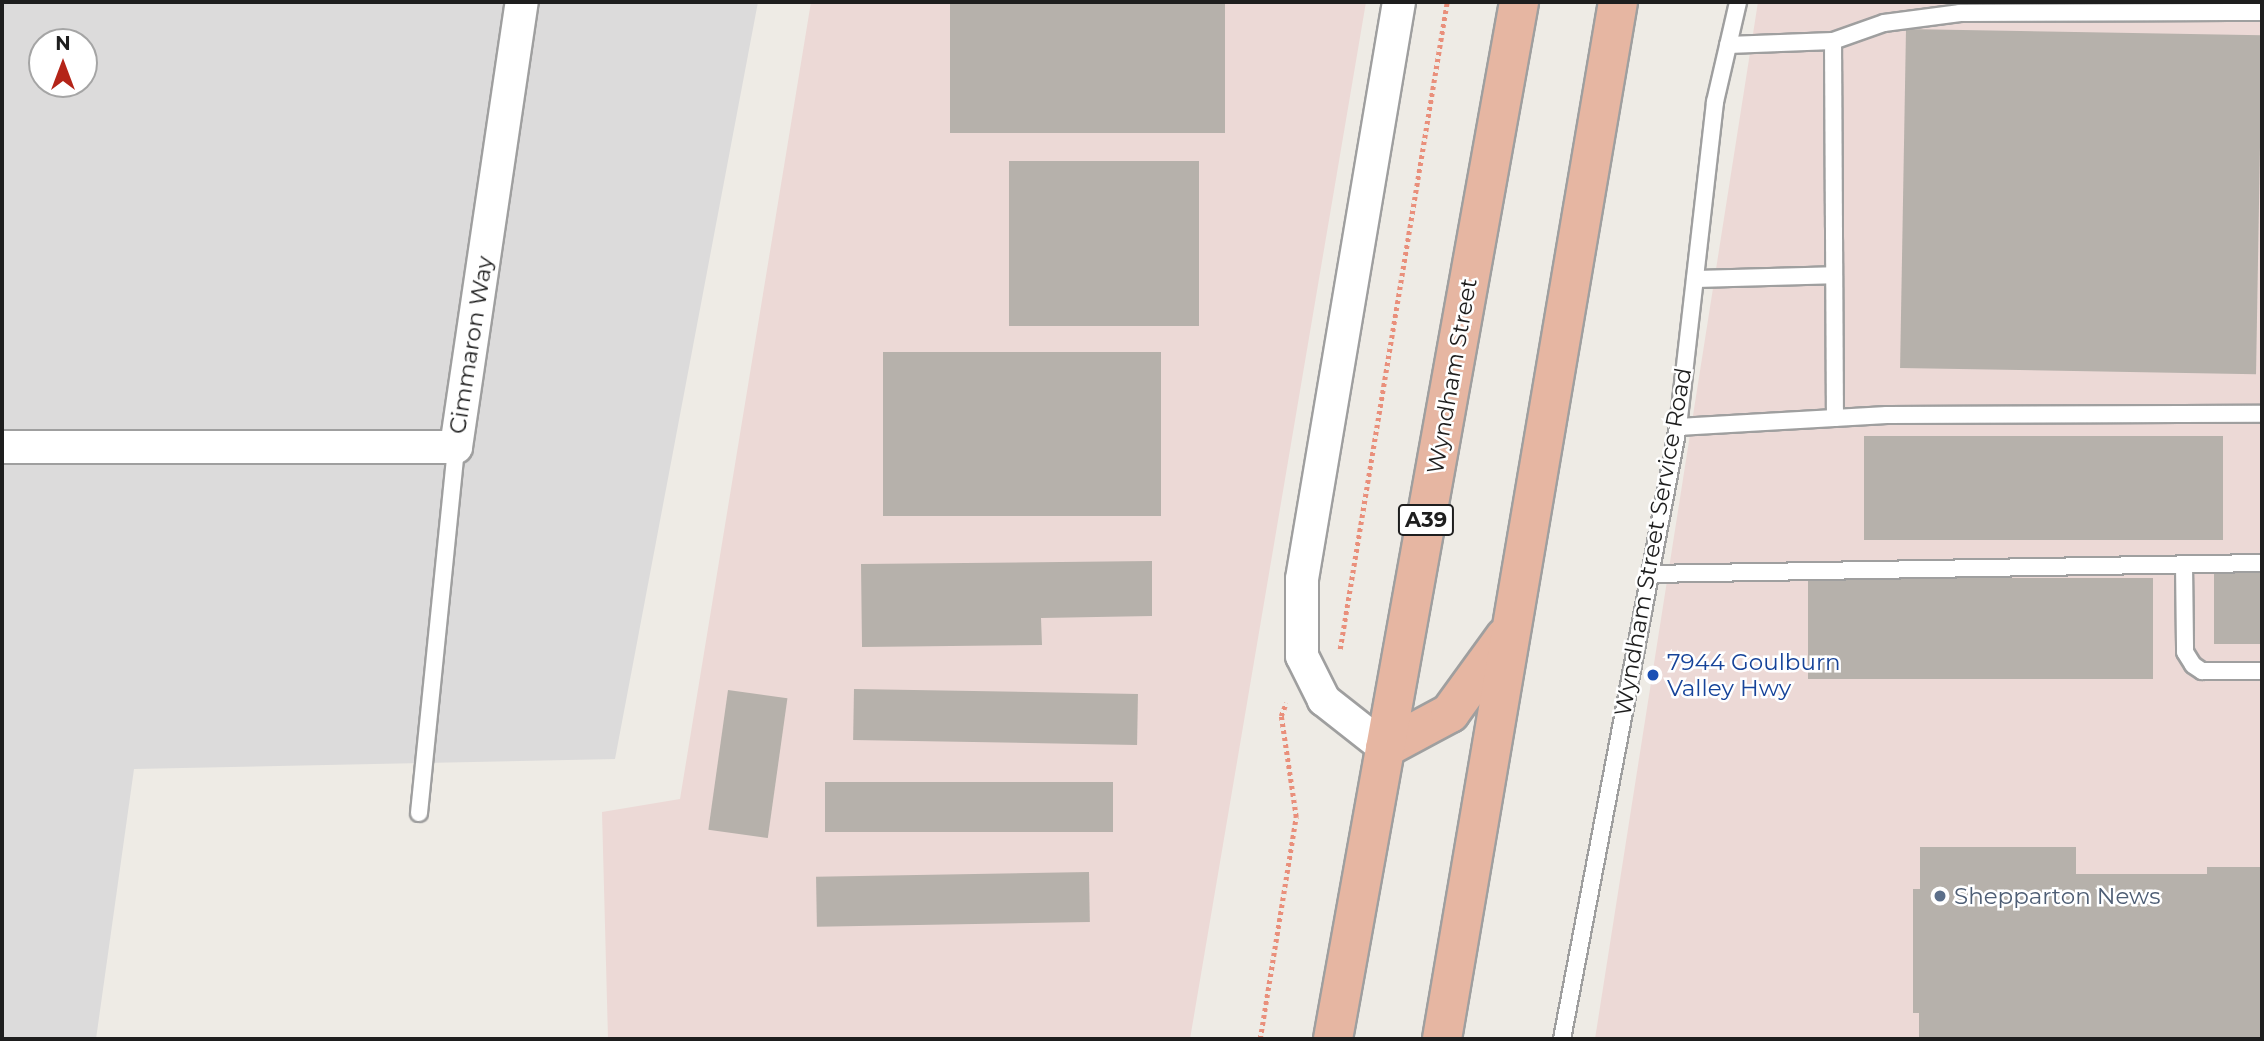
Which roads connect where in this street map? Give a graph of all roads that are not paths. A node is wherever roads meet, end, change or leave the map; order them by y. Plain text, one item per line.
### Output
1 (522, 2) edge
2 (1399, 2) edge
3 (1519, 2) edge
4 (1618, 2) edge
5 (1738, 2) edge
6 (2262, 12) edge
7 (1833, 41) junction
8 (1728, 45) junction
9 (1834, 275) junction
10 (1695, 279) junction
11 (2262, 414) edge
12 (1835, 418) junction
13 (1678, 427) junction
14 (2, 447) edge
15 (456, 447) junction
16 (2262, 563) edge
17 (2184, 564) junction
18 (1649, 574) junction
19 (1510, 629) junction
20 (2262, 671) edge
21 (1385, 748) junction
22 (419, 813) dead end
23 (1333, 1039) edge
24 (1442, 1039) edge
25 (1562, 1039) edge

1 - 15 street, Cimmaron Way
2 - 21 street
3 - 21 highway, Wyndham Street / A39
4 - 19 highway
5 - 8 lane, Wyndham Street Service Road
6 - 7 lane
7 - 8 lane
7 - 9 lane
8 - 10 lane, Wyndham Street Service Road
9 - 10 lane
9 - 12 lane
10 - 13 lane, Wyndham Street Service Road
11 - 12 lane
12 - 13 lane
13 - 18 lane, Wyndham Street Service Road
14 - 15 street, Cimmaron Way
15 - 22 lane
16 - 17 lane
17 - 18 lane
17 - 20 lane
18 - 25 lane, Wyndham Street Service Road
19 - 21 highway
19 - 24 highway
21 - 23 highway, Wyndham Street / A39

